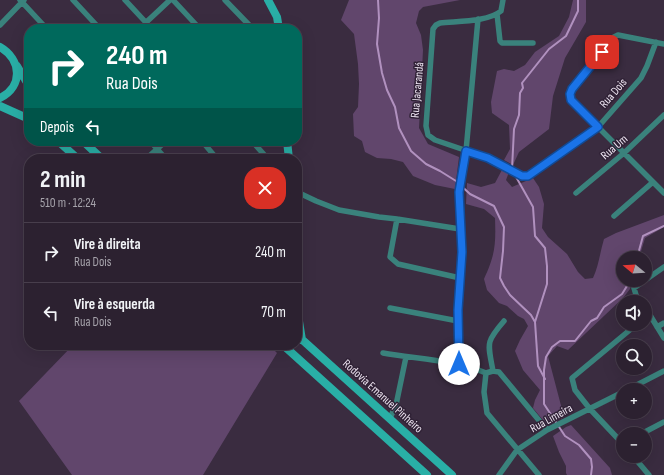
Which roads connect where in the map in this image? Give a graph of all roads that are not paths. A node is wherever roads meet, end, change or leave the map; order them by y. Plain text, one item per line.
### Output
1 (73, 0) edge
2 (125, 0) edge
3 (171, 0) edge
4 (225, 0) edge
5 (268, 0) edge
6 (503, 0) edge
7 (22, 1) edge
8 (497, 14) junction
9 (478, 20) junction
10 (146, 22) joint
11 (43, 24) edge
12 (95, 24) edge
13 (195, 24) edge
14 (248, 24) edge
15 (278, 24) edge
16 (0, 25) edge
17 (656, 42) junction
18 (533, 43) dead end
19 (664, 44) edge
20 (0, 46) edge
21 (14, 60) junction
22 (24, 77) edge
23 (0, 98) edge
24 (0, 106) edge
25 (664, 115) edge
26 (24, 117) edge
27 (598, 127) junction
28 (64, 146) edge
29 (88, 146) edge
30 (154, 146) edge
31 (160, 146) edge
32 (206, 146) edge
33 (256, 146) edge
34 (157, 149) junction
35 (466, 151) junction
36 (624, 153) junction
37 (72, 154) edge
38 (97, 154) edge
39 (152, 154) edge
40 (162, 154) edge
41 (213, 154) edge
42 (264, 154) edge
43 (653, 182) junction
44 (576, 193) dead end
45 (664, 193) edge
46 (302, 194) edge
47 (614, 216) dead end
48 (397, 219) junction
49 (460, 229) junction
50 (664, 267) edge
51 (460, 278) junction
52 (636, 295) edge
53 (390, 308) dead end
54 (652, 320) edge
55 (458, 321) junction
56 (504, 321) dead end
57 (664, 323) edge
58 (658, 327) junction
59 (629, 331) edge
60 (664, 338) edge
61 (302, 340) edge
62 (290, 350) edge
63 (383, 353) dead end
64 (406, 357) junction
65 (459, 364) junction
66 (493, 371) junction
67 (664, 371) edge
68 (486, 374) junction
69 (641, 383) edge
70 (616, 396) edge
71 (590, 409) junction
72 (390, 418) junction
73 (664, 422) edge
74 (652, 428) edge
75 (547, 430) junction
76 (616, 436) edge
77 (518, 450) junction
78 (639, 463) edge
79 (427, 475) edge
80 (452, 475) edge
81 (499, 475) edge
82 (539, 475) edge
83 (648, 475) edge

1 - 12 street
2 - 10 street
3 - 10 street
3 - 13 street
4 - 14 street
5 - 15 main road
6 - 8 street
7 - 11 street
7 - 16 street
8 - 9 street
8 - 18 street
9 - 35 street
9 - 35 street, Rua Jacarandá
17 - 19 street
17 - 27 street, Rua Dois
17 - 27 street
20 - 21 main road
21 - 22 main road
21 - 23 main road
24 - 26 main road
25 - 36 street, Rua Um
27 - 35 street, Rua Dois
27 - 36 street
28 - 37 main road
29 - 38 main road
30 - 34 street
31 - 34 street
32 - 41 street
33 - 42 street
34 - 39 street
34 - 40 street
35 - 49 street
36 - 43 street
36 - 44 street, Rua Um
43 - 45 street
43 - 47 street
46 - 48 street
48 - 49 street
48 - 51 street
49 - 51 street
50 - 52 street
51 - 55 street
53 - 55 street
54 - 58 street
55 - 65 street
56 - 66 street
57 - 58 street
58 - 60 street
59 - 71 street
61 - 72 main road, Rodovia Emanuel Pinheiro
62 - 79 main road
63 - 64 street
64 - 65 street
64 - 72 street
65 - 68 street
66 - 68 street
66 - 75 street
67 - 69 street
68 - 77 street
70 - 71 street, Rua Limeira
71 - 75 street, Rua Limeira
71 - 76 street
72 - 80 main road, Rodovia Emanuel Pinheiro
73 - 74 street
75 - 77 street, Rua Limeira
77 - 81 street, Rua Limeira
77 - 82 street
78 - 83 street

